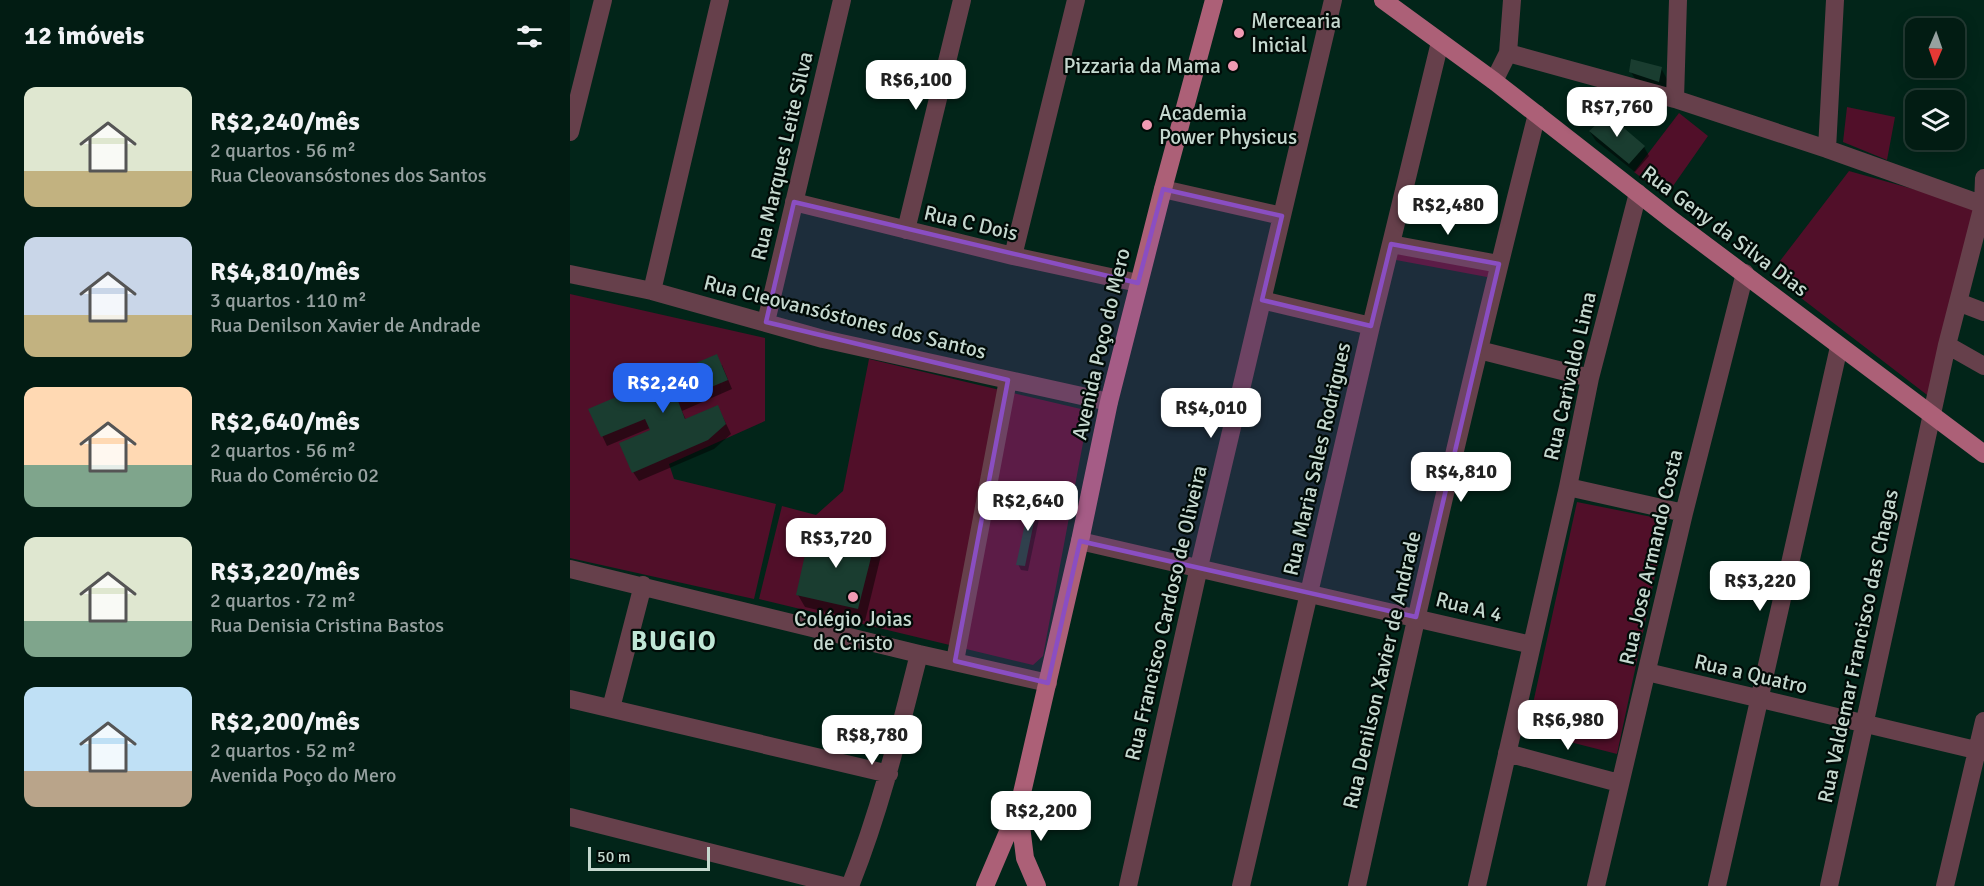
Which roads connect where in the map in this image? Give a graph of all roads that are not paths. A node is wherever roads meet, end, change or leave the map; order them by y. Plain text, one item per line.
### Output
1 (603, 0) edge
2 (720, 0) edge
3 (842, 0) edge
4 (962, 0) edge
5 (1076, 0) edge
6 (1214, 0) edge
7 (1333, 0) edge
8 (1383, 0) edge
9 (1512, 0) edge
10 (1678, 0) edge
11 (1835, 0) edge
12 (1440, 42) junction
13 (1508, 53) junction
14 (1494, 81) junction
15 (1675, 99) junction
16 (1537, 114) junction
17 (570, 132) edge
18 (1827, 149) junction
19 (1984, 178) edge
20 (1162, 189) junction
21 (1638, 193) junction
22 (794, 202) junction
23 (1983, 205) edge
24 (1282, 216) junction
25 (906, 230) junction
26 (1391, 244) junction
27 (1012, 256) junction
28 (1499, 264) junction
29 (1745, 273) junction
30 (570, 274) edge
31 (1138, 283) junction
32 (652, 291) junction
33 (1262, 300) junction
34 (1958, 302) junction
35 (1984, 312) edge
36 (766, 322) junction
37 (1371, 326) junction
38 (1947, 345) junction
39 (1839, 346) junction
40 (1479, 350) junction
41 (1984, 366) edge
42 (1590, 378) junction
43 (1008, 380) junction
44 (1109, 402) junction
45 (1932, 415) junction
46 (1984, 454) edge
47 (1568, 487) junction
48 (1684, 513) junction
49 (1080, 541) junction
50 (1199, 567) junction
51 (570, 569) edge
52 (643, 585) junction
53 (1309, 593) junction
54 (1416, 617) junction
55 (1532, 645) junction
56 (919, 654) junction
57 (955, 661) junction
58 (1647, 672) junction
59 (1048, 683) junction
60 (570, 699) edge
61 (1759, 699) junction
62 (610, 708) junction
63 (1984, 721) edge
64 (1864, 724) junction
65 (1981, 751) edge
66 (1507, 753) junction
67 (889, 774) junction
68 (1619, 783) junction
69 (1018, 806) junction
70 (570, 817) edge
71 (843, 886) edge
72 (850, 886) edge
73 (985, 886) edge
74 (1037, 886) edge
75 (1128, 886) edge
76 (1241, 886) edge
77 (1356, 886) edge
78 (1477, 886) edge
79 (1596, 886) edge
80 (1717, 886) edge
81 (1829, 886) edge
82 (1945, 886) edge

1 - 17 street
2 - 32 street
3 - 22 street, Rua Marques Leite Silva
4 - 25 street
5 - 27 street
6 - 20 main road, Avenida Poço do Mero
7 - 24 street, Rua Francisco Cardoso de Oliveira
8 - 12 main road, Rua Geny da Silva Dias
9 - 13 street
10 - 15 street
11 - 18 street
12 - 14 main road, Rua Geny da Silva Dias
12 - 26 street, Rua Maria Sales Rodrigues
13 - 14 street
13 - 15 street
14 - 16 main road, Rua Geny da Silva Dias
15 - 18 street
16 - 21 main road, Rua Geny da Silva Dias
16 - 28 street, Rua Denilson Xavier de Andrade
18 - 23 street
19 - 23 street, Rua Valdemar Francisco das Chagas
20 - 24 street
20 - 31 main road, Avenida Poço do Mero
21 - 29 main road, Rua Geny da Silva Dias
21 - 42 street, Rua Carivaldo Lima
22 - 25 street, Rua C Dois
22 - 36 street, Rua Marques Leite Silva
23 - 34 street, Rua Valdemar Francisco das Chagas
24 - 33 street, Rua Francisco Cardoso de Oliveira
25 - 27 street, Rua C Dois
26 - 28 street
26 - 37 street, Rua Maria Sales Rodrigues
27 - 31 street, Rua C Dois
28 - 40 street, Rua Denilson Xavier de Andrade
29 - 39 main road, Rua Geny da Silva Dias
29 - 48 street, Rua Jose Armando Costa
30 - 32 street, Rua Cleovansóstones dos Santos
31 - 44 main road, Avenida Poço do Mero
32 - 36 street, Rua Cleovansóstones dos Santos
33 - 37 street
33 - 50 street, Rua Francisco Cardoso de Oliveira
34 - 35 street
34 - 38 street, Rua Valdemar Francisco das Chagas
36 - 43 street, Rua Cleovansóstones dos Santos
37 - 53 street, Rua Maria Sales Rodrigues
38 - 41 street
38 - 45 street, Rua Valdemar Francisco das Chagas
39 - 45 main road, Rua Geny da Silva Dias
39 - 61 street
40 - 42 street
40 - 54 street, Rua Denilson Xavier de Andrade
42 - 47 street, Rua Carivaldo Lima
43 - 44 street, Rua Cleovansóstones dos Santos
43 - 57 street
44 - 49 main road, Avenida Poço do Mero
45 - 46 main road, Rua Geny da Silva Dias
45 - 64 street, Rua Valdemar Francisco das Chagas
47 - 48 street
47 - 55 street, Rua Carivaldo Lima
48 - 58 street, Rua Jose Armando Costa
49 - 50 street, Rua A 4
49 - 59 main road, Avenida Poço do Mero
50 - 53 street, Rua A 4
50 - 75 street, Rua Francisco Cardoso de Oliveira
51 - 52 street
52 - 56 street
52 - 62 street
53 - 54 street, Rua A 4
53 - 76 street, Rua Maria Sales Rodrigues
54 - 55 street, Rua A 4
54 - 77 street, Rua Denilson Xavier de Andrade
55 - 66 street, Rua Carivaldo Lima
56 - 57 street
56 - 67 street
57 - 59 street
58 - 61 street, Rua a Quatro
58 - 68 street, Rua Jose Armando Costa
59 - 69 main road, Avenida Poço do Mero
60 - 62 street
61 - 64 street, Rua a Quatro
61 - 80 street
62 - 67 street
63 - 65 street
64 - 65 street, Rua a Quatro
64 - 81 street, Rua Valdemar Francisco das Chagas
65 - 82 street
66 - 68 street
66 - 78 street, Rua Carivaldo Lima
67 - 72 street
68 - 79 street, Rua Jose Armando Costa
69 - 73 main road, Avenida Poço do Mero
69 - 74 main road, Avenida Poço do Mero
70 - 71 street

